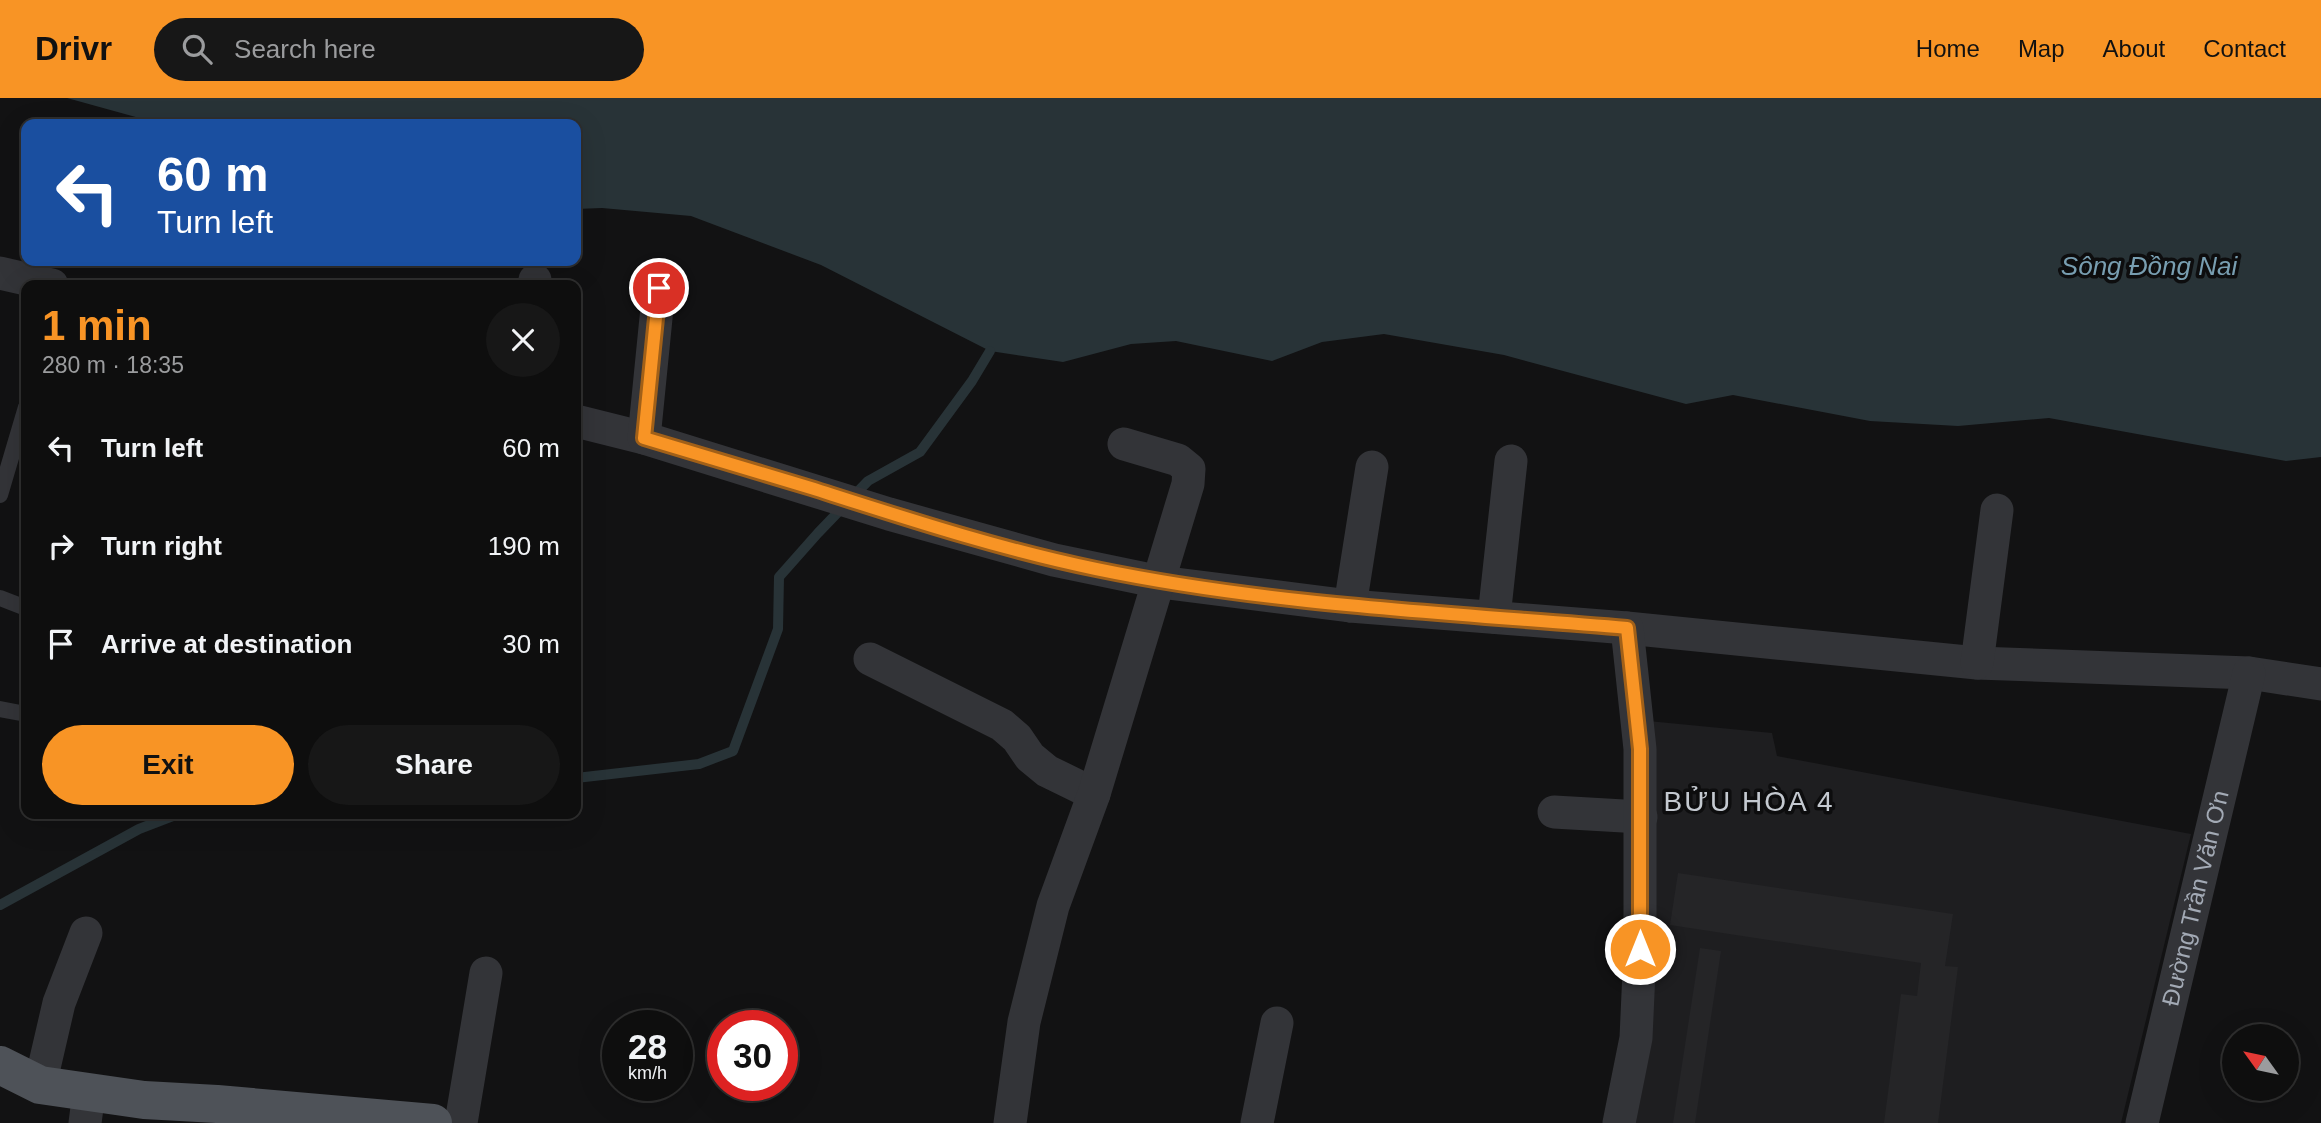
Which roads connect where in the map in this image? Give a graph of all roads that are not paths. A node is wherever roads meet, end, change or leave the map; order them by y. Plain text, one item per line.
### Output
1 (0, 273) edge
2 (30, 280) edge
3 (659, 288) dead end
4 (581, 422) edge
5 (21, 424) edge
6 (644, 438) junction
7 (1124, 444) dead end
8 (1511, 461) dead end
9 (1372, 467) dead end
10 (0, 495) edge
11 (1997, 510) dead end
12 (1160, 582) junction
13 (0, 598) edge
14 (21, 606) edge
15 (1350, 606) junction
16 (1494, 617) junction
17 (1627, 628) junction
18 (870, 659) dead end
19 (1977, 663) junction
20 (2249, 673) junction
21 (2320, 679) edge
22 (0, 709) edge
23 (21, 713) edge
24 (1094, 794) junction
25 (1554, 812) dead end
26 (1641, 817) junction
27 (86, 933) dead end
28 (486, 973) dead end
29 (1278, 1023) dead end
30 (0, 1065) edge
31 (40, 1085) junction
32 (87, 1107) edge
33 (216, 1114) edge
34 (433, 1123) edge
35 (461, 1123) edge
36 (1010, 1123) edge
37 (1257, 1123) edge
38 (1619, 1123) edge
39 (2143, 1123) edge

1 - 2 street
3 - 6 street
4 - 6 street
5 - 10 lane
6 - 12 street
7 - 12 street
8 - 16 street
9 - 15 street
11 - 19 street
12 - 15 street
12 - 24 street
13 - 14 lane
15 - 16 street
16 - 17 street
17 - 19 street
17 - 26 street
18 - 24 street
19 - 20 street
20 - 21 street
20 - 39 street, Đường Trần Văn Ơn
22 - 23 lane
24 - 36 street
25 - 26 street
26 - 38 street
27 - 31 street
28 - 35 street
29 - 37 street
30 - 31 main road
31 - 32 main road
32 - 33 main road
33 - 34 main road

